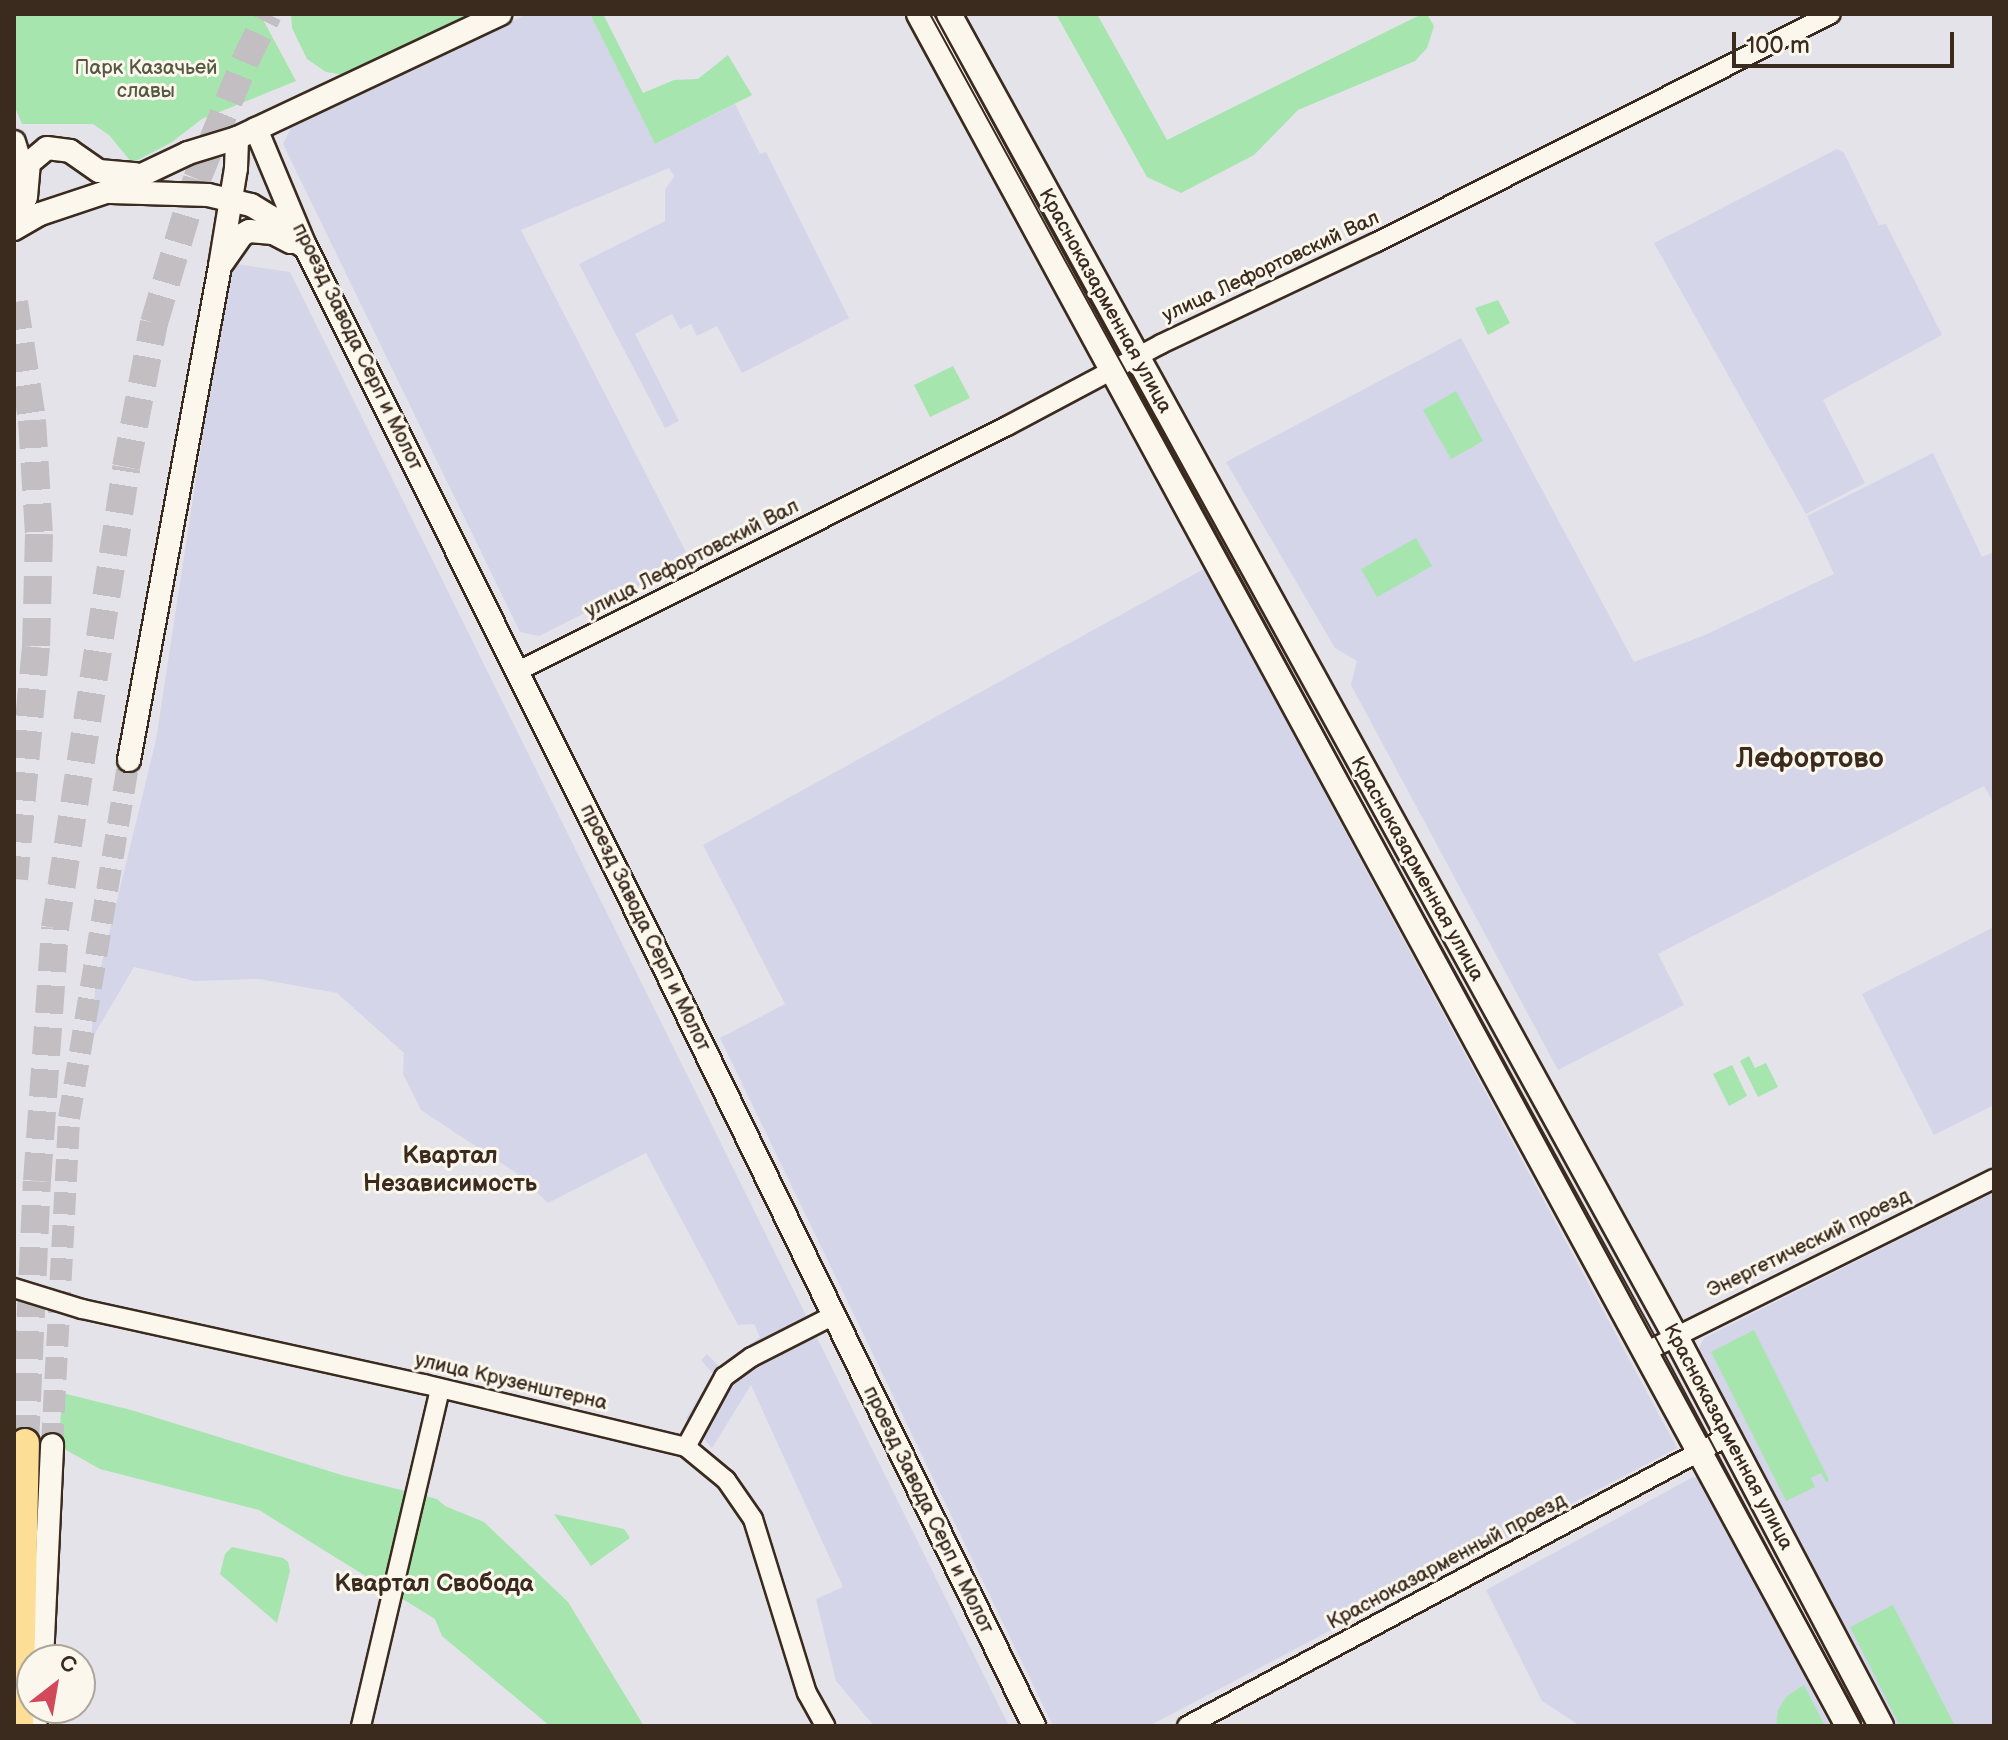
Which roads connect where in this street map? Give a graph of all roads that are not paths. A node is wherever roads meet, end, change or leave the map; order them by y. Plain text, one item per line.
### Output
1 (500, 14) edge
2 (919, 14) edge
3 (949, 14) edge
4 (1831, 14) edge
5 (14, 133) edge
6 (246, 134) junction
7 (14, 142) edge
8 (47, 148) junction
9 (82, 162) junction
10 (145, 173) junction
11 (26, 182) junction
12 (106, 192) junction
13 (230, 200) junction
14 (64, 206) junction
15 (14, 227) edge
16 (308, 251) junction
17 (220, 266) junction
18 (1135, 357) junction
19 (1113, 368) junction
20 (518, 671) junction
21 (129, 760) tunnel mouth
22 (1994, 1179) edge
23 (14, 1288) edge
24 (832, 1316) junction
25 (1675, 1335) junction
26 (1645, 1352) junction
27 (440, 1389) junction
28 (1727, 1437) junction
29 (39, 1444) joint
30 (686, 1447) junction
31 (1702, 1453) junction
32 (42, 1644) edge
33 (19, 1726) edge
34 (361, 1726) edge
35 (825, 1726) edge
36 (1034, 1726) edge
37 (1187, 1726) edge
38 (1848, 1726) edge
39 (1881, 1726) edge

1 - 6 street
2 - 19 main road, Красноказарменная улица
3 - 18 main road, Красноказарменная улица
4 - 18 street, улица Лефортовский Вал
5 - 8 street
6 - 10 street
6 - 13 street
6 - 16 street, проезд Завода Серп и Молот
7 - 11 street
8 - 9 street
8 - 11 street
9 - 10 street
9 - 14 street
10 - 12 street
11 - 14 street
11 - 15 street
12 - 13 street
12 - 14 street
13 - 16 street
13 - 17 street
14 - 15 street
16 - 17 street
16 - 20 street, проезд Завода Серп и Молот
17 - 21 street
18 - 19 street, улица Лефортовский Вал
18 - 25 main road, Красноказарменная улица
19 - 20 street, улица Лефортовский Вал
19 - 26 main road, Красноказарменная улица
20 - 24 street, проезд Завода Серп и Молот
22 - 25 street, Энергетический проезд
23 - 27 street, улица Крузенштерна
24 - 30 street
24 - 36 street, проезд Завода Серп и Молот
25 - 26 street, Энергетический проезд
25 - 28 main road, Красноказарменная улица
26 - 31 main road, Красноказарменная улица
27 - 30 street, улица Крузенштерна
27 - 34 street
28 - 31 street, Красноказарменный проезд
28 - 39 main road, Красноказарменная улица
29 - 32 street
29 - 33 main road
30 - 35 street, улица Крузенштерна
31 - 37 street, Красноказарменный проезд
31 - 38 main road, Красноказарменная улица

